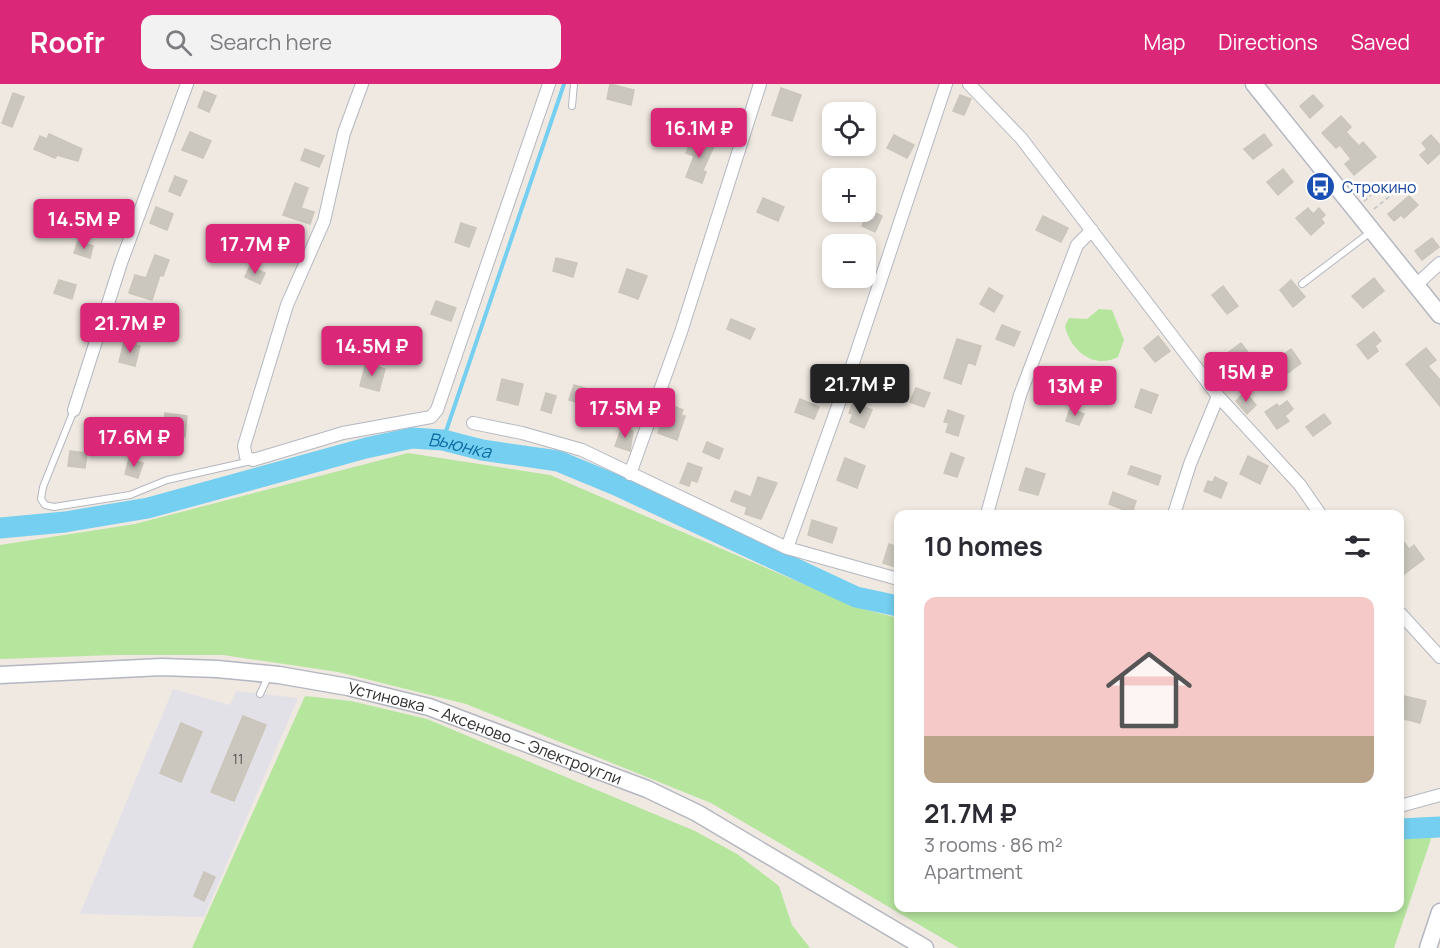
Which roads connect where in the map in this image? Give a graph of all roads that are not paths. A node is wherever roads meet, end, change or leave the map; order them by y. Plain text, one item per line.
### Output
1 (187, 84) edge
2 (362, 84) edge
3 (549, 84) edge
4 (574, 84) edge
5 (760, 84) edge
6 (946, 84) edge
7 (969, 84) edge
8 (1254, 84) edge
9 (572, 106) dead end
10 (1368, 224) junction
11 (1092, 230) junction
12 (1440, 263) edge
13 (1302, 284) dead end
14 (1416, 285) junction
15 (1440, 315) edge
16 (1218, 396) junction
17 (74, 410) joint
18 (473, 423) dead end
19 (253, 460) junction
20 (630, 474) junction
21 (988, 510) edge
22 (1175, 510) edge
23 (1317, 510) edge
24 (787, 548) junction
25 (894, 578) edge
26 (1404, 617) edge
27 (1440, 657) edge
28 (269, 674) junction
29 (0, 675) edge
30 (260, 694) dead end
31 (1440, 795) edge
32 (1404, 805) edge
33 (1440, 912) edge
34 (1433, 940) edge
35 (925, 948) edge

1 - 17 street
2 - 19 street
3 - 19 street
4 - 9 lane
5 - 20 street
6 - 24 street
7 - 11 street
8 - 10 main road
10 - 13 lane
10 - 14 main road
11 - 16 street
11 - 21 street
12 - 14 street
14 - 15 main road
16 - 22 street
16 - 23 street
17 - 19 lane
18 - 20 street
20 - 24 street
24 - 25 street
26 - 27 street
28 - 29 main road, Устиновка — Аксеново — Электроугли
28 - 30 lane
28 - 35 main road, Устиновка — Аксеново — Электроугли
31 - 32 street
33 - 34 main road

